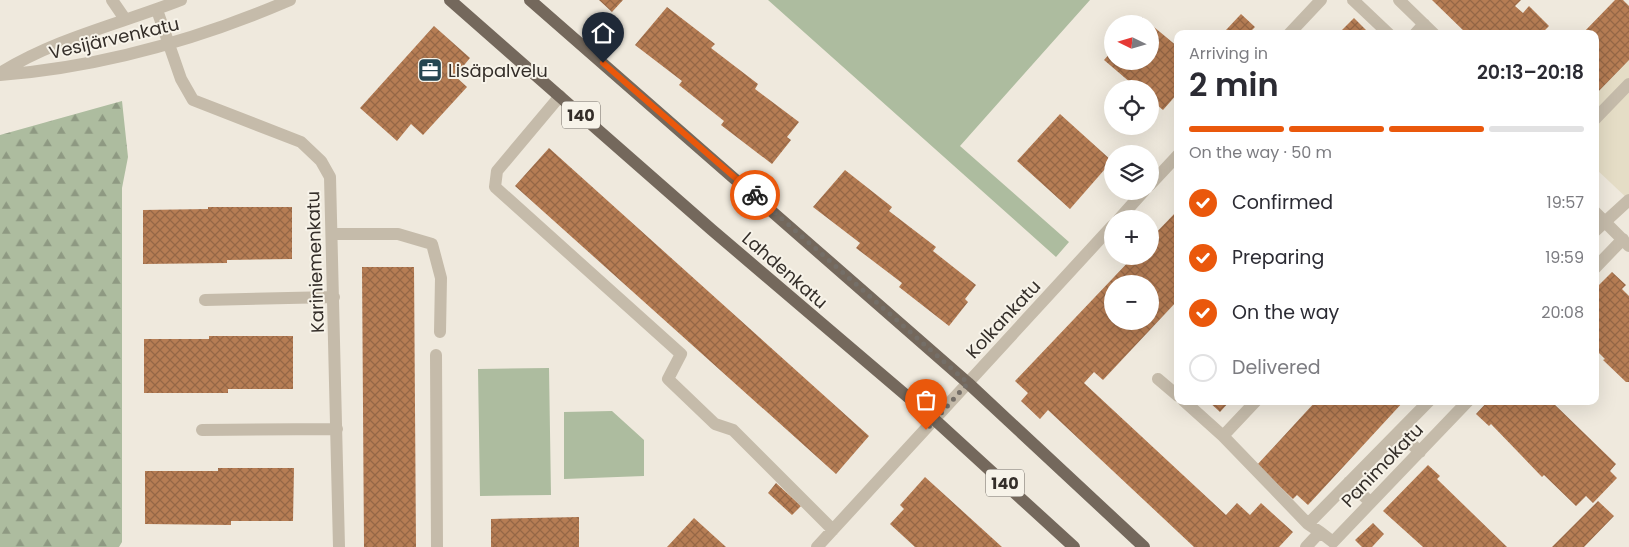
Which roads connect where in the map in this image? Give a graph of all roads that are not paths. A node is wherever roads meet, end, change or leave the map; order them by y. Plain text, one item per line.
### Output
1 (112, 0) edge
2 (181, 0) edge
3 (290, 0) edge
4 (450, 0) edge
5 (530, 0) edge
6 (1321, 0) edge
7 (1353, 0) edge
8 (1399, 0) edge
9 (156, 10) junction
10 (125, 19) junction
11 (1424, 24) junction
12 (1293, 30) edge
13 (1385, 30) edge
14 (1419, 30) edge
15 (1430, 30) edge
16 (168, 46) junction
17 (0, 74) edge
18 (1629, 84) edge
19 (560, 96) junction
20 (1599, 115) edge
21 (1174, 159) edge
22 (1159, 175) edge
23 (1136, 200) edge
24 (1629, 200) edge
25 (1127, 210) edge
26 (1599, 216) edge
27 (1605, 221) junction
28 (1599, 227) edge
29 (333, 234) junction
30 (1104, 235) edge
31 (1626, 243) edge
32 (1599, 265) edge
33 (334, 297) junction
34 (205, 300) dead end
35 (440, 332) dead end
36 (436, 355) dead end
37 (1158, 379) dead end
38 (968, 383) junction
39 (1174, 393) edge
40 (1188, 405) edge
41 (1252, 405) edge
42 (1425, 405) edge
43 (1461, 405) edge
44 (935, 420) junction
45 (336, 429) junction
46 (202, 430) dead end
47 (1399, 432) junction
48 (1223, 436) junction
49 (1420, 452) junction
50 (1350, 482) junction
51 (1370, 502) junction
52 (1308, 524) junction
53 (833, 530) junction
54 (1320, 532) junction
55 (339, 547) edge
56 (437, 547) edge
57 (818, 547) edge
58 (1074, 547) edge
59 (1144, 547) edge
60 (1306, 547) edge

1 - 10 street
2 - 9 street, Vesijärvenkatu
3 - 16 street, Vesijärvenkatu
4 - 19 main road, Lahdenkatu / 140
5 - 38 main road, Lahdenkatu / 140
6 - 12 street
7 - 13 street
8 - 11 street
9 - 10 street, Vesijärvenkatu
9 - 16 street, Kariniemenkatu
10 - 17 street, Vesijärvenkatu
11 - 14 street
11 - 15 street
16 - 17 street, Vesijärvenkatu
16 - 29 street, Kariniemenkatu
18 - 20 street
19 - 44 main road, Lahdenkatu / 140
19 - 53 street
21 - 22 street
23 - 25 street
24 - 27 street
26 - 27 street
27 - 28 street
27 - 31 street
29 - 33 street, Kariniemenkatu
29 - 35 street
30 - 38 street, Kolkankatu
31 - 32 street
33 - 34 street
33 - 45 street, Kariniemenkatu
36 - 56 street
37 - 39 street
38 - 44 street, Kolkankatu
38 - 59 main road, Lahdenkatu / 140
40 - 48 street
41 - 48 street
42 - 47 street, Panimokatu
43 - 49 street, Panimokatu
44 - 53 street, Kolkankatu
44 - 58 main road, Lahdenkatu / 140
45 - 46 street
45 - 55 street, Kariniemenkatu
47 - 49 street
47 - 50 street, Panimokatu
48 - 52 street
49 - 51 street, Panimokatu
50 - 51 street
50 - 52 street, Panimokatu
51 - 54 street, Panimokatu
52 - 54 street, Panimokatu
53 - 57 street, Kolkankatu
54 - 60 street

